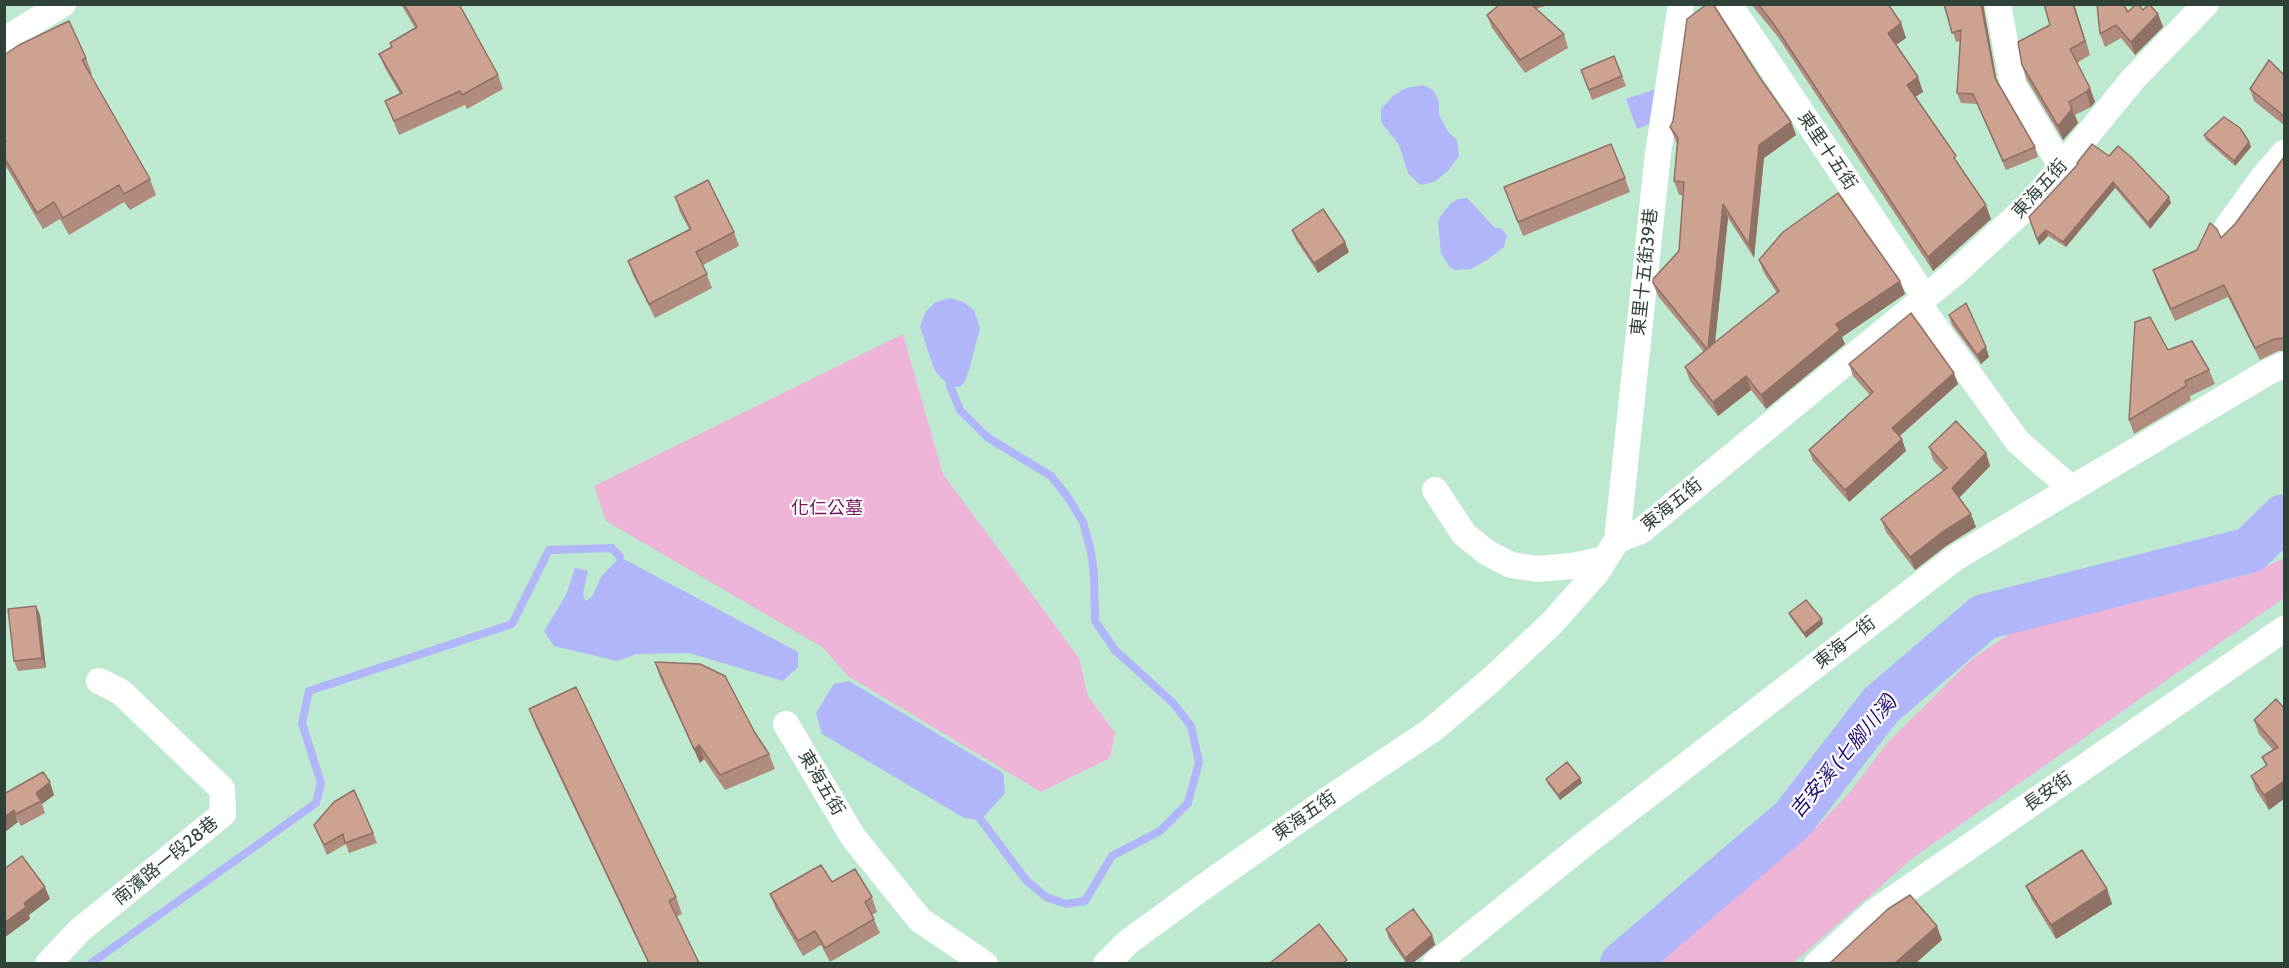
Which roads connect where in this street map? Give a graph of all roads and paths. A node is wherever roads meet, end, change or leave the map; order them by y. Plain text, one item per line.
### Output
1 (63, 4) edge
2 (1681, 4) edge
3 (1729, 4) edge
4 (1998, 4) edge
5 (2206, 4) edge
6 (4, 40) edge
7 (2284, 153) edge
8 (2061, 166) junction
9 (2227, 227) dead end
10 (1922, 300) junction
11 (2284, 365) edge
12 (2072, 489) junction
13 (1435, 490) dead end
14 (1611, 550) junction
15 (2284, 628) edge
16 (99, 681) dead end
17 (786, 724) dead end
18 (48, 963) edge
19 (986, 963) edge
20 (1106, 963) edge
21 (1435, 963) edge
22 (1817, 963) edge

1 - 6 street
2 - 14 street, 東里十五街39巷
3 - 10 street, 東里十五街
4 - 8 street
5 - 8 street, 東海五街
7 - 9 street
8 - 10 street, 東海五街
10 - 12 street, 東里十五街
10 - 14 street, 東海五街
11 - 12 street, 東海一街
12 - 21 street, 東海一街
13 - 14 street
14 - 20 street, 東海五街
15 - 22 street, 長安街
16 - 18 street, 南濱路一段28巷
17 - 19 street, 東海五街

